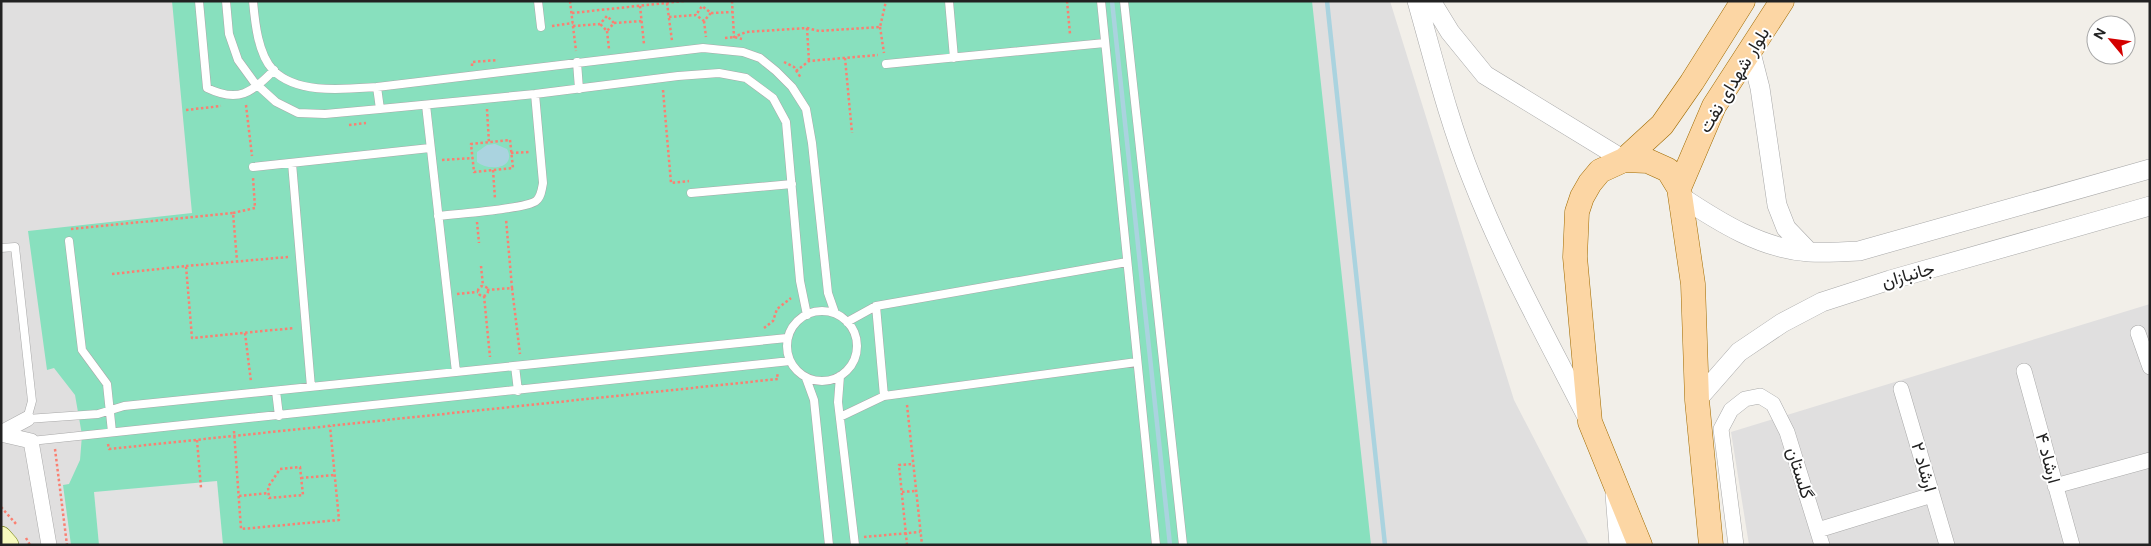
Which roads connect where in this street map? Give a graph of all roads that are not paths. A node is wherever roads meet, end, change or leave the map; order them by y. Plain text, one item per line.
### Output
1 (199, 1) edge
2 (226, 1) edge
3 (253, 1) edge
4 (538, 1) edge
5 (949, 1) edge
6 (1101, 1) edge
7 (1124, 1) edge
8 (1417, 1) edge
9 (1431, 1) edge
10 (1743, 1) edge
11 (1782, 1) edge
12 (541, 27) road end
13 (1105, 42) junction
14 (1750, 49) junction
15 (954, 58) junction
16 (577, 62) junction
17 (886, 64) dead end
18 (274, 70) junction
19 (259, 86) junction
20 (377, 87) junction
21 (579, 89) junction
22 (535, 94) junction
23 (426, 105) junction
24 (380, 109) junction
25 (430, 148) junction
26 (1624, 160) junction
27 (292, 163) junction
28 (253, 167) dead end
29 (2150, 169) edge
30 (792, 184) junction
31 (1680, 192) junction
32 (691, 193) road end
33 (2150, 206) edge
34 (438, 216) junction
35 (69, 242) road end
36 (1, 248) edge
37 (1809, 252) junction
38 (1127, 262) junction
39 (876, 306) junction
40 (834, 313) junction
41 (806, 315) junction
42 (847, 322) junction
43 (2138, 333) dead end
44 (788, 338) junction
45 (790, 361) junction
46 (1137, 362) junction
47 (515, 366) junction
48 (2150, 367) edge
49 (2024, 371) dead end
50 (456, 372) junction
51 (840, 376) junction
52 (806, 378) junction
53 (311, 388) junction
54 (1901, 389) dead end
55 (276, 391) junction
56 (518, 391) junction
57 (884, 396) junction
58 (1697, 400) junction
59 (110, 410) junction
60 (279, 416) junction
61 (840, 417) junction
62 (27, 419) junction
63 (1590, 422) junction
64 (109, 432) junction
65 (1, 434) edge
66 (31, 441) junction
67 (2150, 460) edge
68 (1614, 480) junction
69 (2055, 486) junction
70 (1932, 495) junction
71 (1818, 530) junction
72 (1, 537) edge
73 (855, 541) edge
74 (8, 545) edge
75 (50, 545) edge
76 (829, 545) edge
77 (1156, 545) edge
78 (1183, 545) edge
79 (1619, 545) edge
80 (1640, 545) edge
81 (1711, 545) edge
82 (1736, 545) edge
83 (1822, 545) edge
84 (1947, 545) edge
85 (2072, 545) edge

1 - 19 lane
2 - 19 lane
3 - 18 lane
4 - 12 lane
5 - 15 lane
6 - 13 lane
7 - 78 lane
8 - 63 street
9 - 26 street
10 - 26 main road, بلوار شهدای نفت
11 - 14 main road, بلوار شهدای نفت
13 - 15 lane
13 - 38 lane
14 - 31 main road, بلوار شهدای نفت
14 - 37 street
15 - 17 lane
16 - 20 lane
16 - 21 lane
16 - 40 lane
18 - 19 lane
18 - 20 lane
19 - 24 lane
20 - 24 lane
21 - 22 lane
21 - 30 lane
22 - 23 lane
22 - 34 lane
23 - 24 lane
23 - 25 lane
25 - 27 lane
25 - 34 lane
26 - 31 main road
26 - 63 main road
27 - 28 lane
27 - 53 lane
29 - 37 street, جانبازان
30 - 32 lane
30 - 41 lane
31 - 37 street, جانبازان
31 - 58 main road
33 - 58 street, جانبازان
34 - 50 lane
35 - 59 lane
36 - 62 lane
38 - 39 lane
38 - 46 lane
39 - 42 lane
39 - 57 lane
40 - 41 lane
40 - 42 lane
41 - 44 lane
42 - 51 lane
43 - 48 street
44 - 45 lane
44 - 47 lane
45 - 52 lane
45 - 56 lane
46 - 57 lane
46 - 77 lane
47 - 50 lane
47 - 56 lane
49 - 69 street, ارشاد ۴
50 - 53 lane
51 - 52 lane
51 - 61 lane
52 - 76 lane
53 - 55 lane
54 - 70 street, ارشاد ۲
55 - 59 lane
55 - 60 lane
56 - 60 lane
57 - 61 lane
58 - 81 main road
59 - 62 lane
59 - 64 lane
60 - 64 lane
61 - 73 lane
62 - 65 street
63 - 68 main road
64 - 66 lane
65 - 66 street
66 - 75 street
67 - 69 street
68 - 79 street
68 - 80 main road
69 - 85 street, ارشاد ۴
70 - 71 street
70 - 84 street, ارشاد ۲
71 - 82 street, گلستان
71 - 83 street, گلستان
72 - 74 main road

